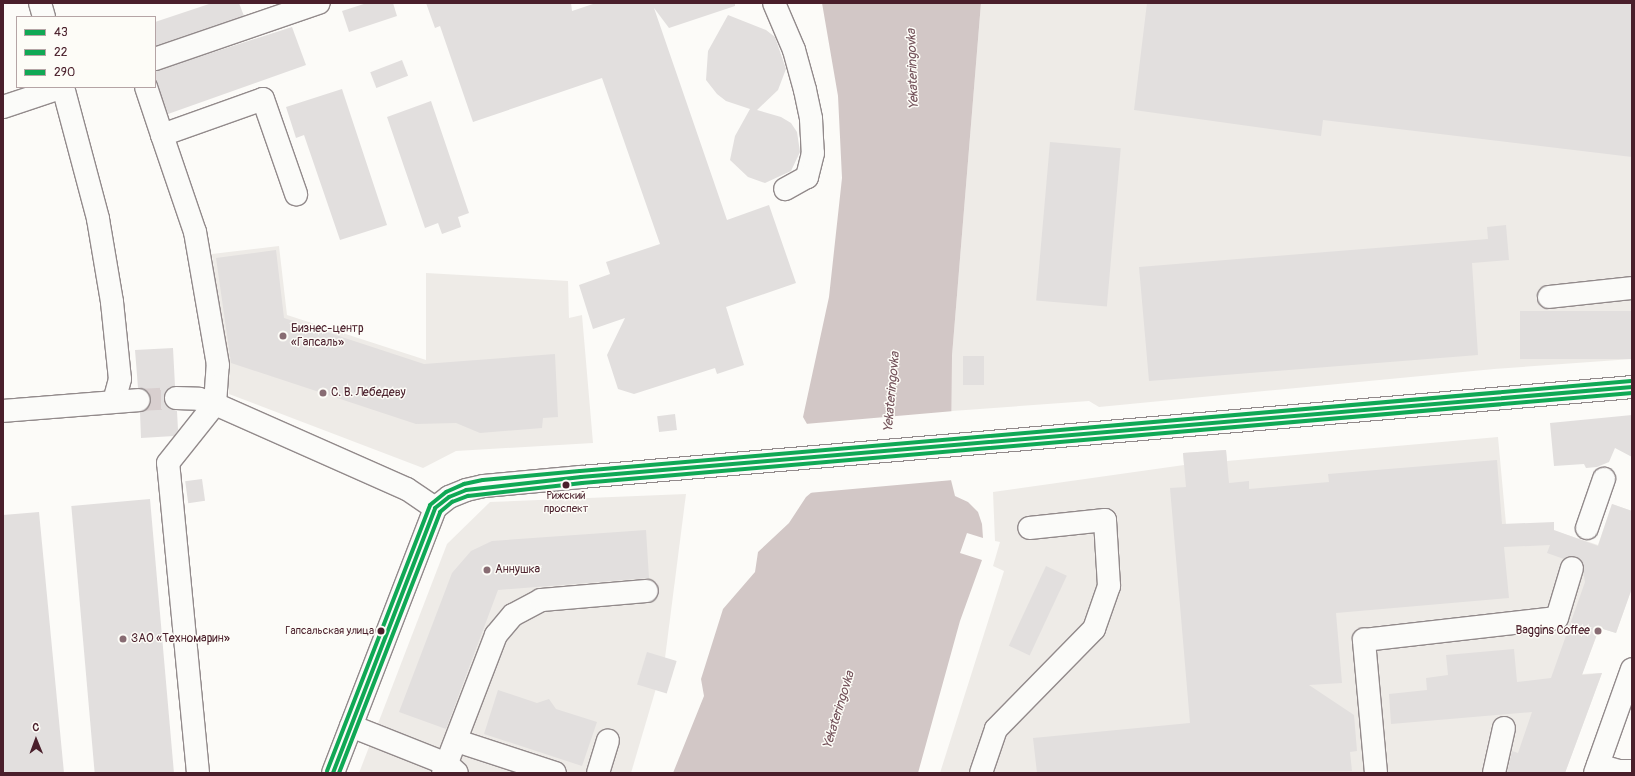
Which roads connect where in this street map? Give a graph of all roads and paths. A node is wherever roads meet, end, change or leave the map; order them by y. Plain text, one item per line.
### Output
1 (40, 3) edge
2 (319, 3) edge
3 (774, 3) edge
4 (44, 16) edge
5 (156, 59) edge
6 (60, 88) edge
7 (63, 88) edge
8 (146, 88) edge
9 (3, 107) edge
10 (162, 135) junction
11 (785, 188) dead end
12 (296, 194) dead end
13 (1632, 288) edge
14 (1549, 297) dead end
15 (1632, 388) edge
16 (176, 398) tunnel mouth
17 (139, 400) tunnel mouth
18 (114, 401) junction
19 (215, 404) junction
20 (3, 411) edge
21 (1604, 479) dead end
22 (435, 508) junction
23 (1029, 528) dead end
24 (1587, 528) dead end
25 (1572, 568) dead end
26 (647, 591) dead end
27 (1632, 669) edge
28 (351, 726) junction
29 (1504, 728) dead end
30 (457, 741) junction
31 (608, 742) dead end
32 (1597, 769) edge
33 (449, 770) edge
34 (1632, 771) edge
35 (198, 773) edge
36 (333, 773) edge
37 (555, 773) edge
38 (598, 773) edge
39 (981, 773) edge
40 (1376, 773) edge
41 (1494, 773) edge

1 - 4 street
2 - 5 street
3 - 11 street
6 - 9 street
7 - 18 street
8 - 10 street
10 - 12 street
10 - 19 street
13 - 14 street
15 - 22 street
16 - 19 street
17 - 18 street
18 - 20 street
19 - 22 street
19 - 35 street
21 - 24 street
22 - 28 street
23 - 39 street
25 - 40 street
26 - 30 street
27 - 32 street
28 - 33 street
28 - 36 street
29 - 41 street
30 - 33 street
30 - 37 street
31 - 38 street
32 - 34 street

